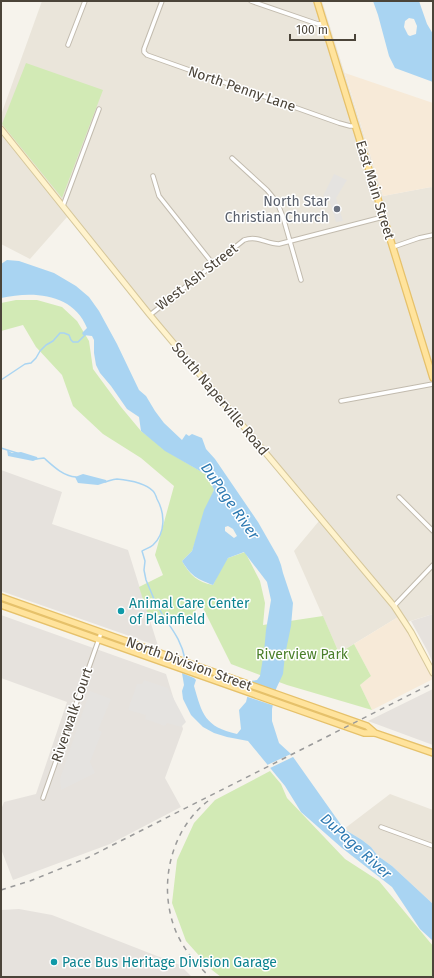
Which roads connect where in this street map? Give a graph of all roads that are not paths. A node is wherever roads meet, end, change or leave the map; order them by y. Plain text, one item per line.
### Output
1 (85, 1) edge
2 (162, 1) edge
3 (251, 1) edge
4 (317, 1) edge
5 (324, 23) junction
6 (68, 45) dead end
7 (99, 109) dead end
8 (355, 126) junction
9 (1, 129) edge
10 (232, 158) dead end
11 (153, 176) dead end
12 (63, 206) junction
13 (383, 217) junction
14 (433, 235) edge
15 (290, 242) junction
16 (393, 247) junction
17 (214, 264) junction
18 (301, 280) dead end
19 (150, 315) junction
20 (432, 369) edge
21 (433, 378) edge
22 (433, 384) edge
23 (341, 401) dead end
24 (399, 497) dead end
25 (433, 531) edge
26 (433, 566) edge
27 (1, 597) edge
28 (1, 605) edge
29 (394, 606) junction
30 (101, 633) junction
31 (98, 640) junction
32 (433, 673) edge
33 (375, 733) junction
34 (433, 753) edge
35 (43, 798) dead end
36 (381, 826) dead end
37 (433, 846) edge

1 - 6 street
2 - 8 street, North Penny Lane
3 - 5 street
4 - 5 main road, East Main Street
5 - 8 main road, East Main Street
7 - 12 street
8 - 13 main road, East Main Street
9 - 12 main road, South Naperville Road
10 - 15 street
11 - 17 street
12 - 19 main road, South Naperville Road
13 - 15 street, West Ash Street
13 - 16 main road, East Main Street
14 - 16 street
15 - 17 street, West Ash Street
15 - 18 street
16 - 20 main road, East Main Street
17 - 19 street, West Ash Street
19 - 29 main road, South Naperville Road
20 - 21 main road, East Main Street
22 - 23 street
24 - 25 street
26 - 29 street
27 - 30 main road, North Division Street
28 - 31 main road, North Division Street
29 - 32 main road, South Naperville Road
30 - 31 street, Riverwalk Court
30 - 33 main road, North Division Street
31 - 33 main road, North Division Street
31 - 35 street, Riverwalk Court
33 - 34 main road, North Division Street
36 - 37 street

